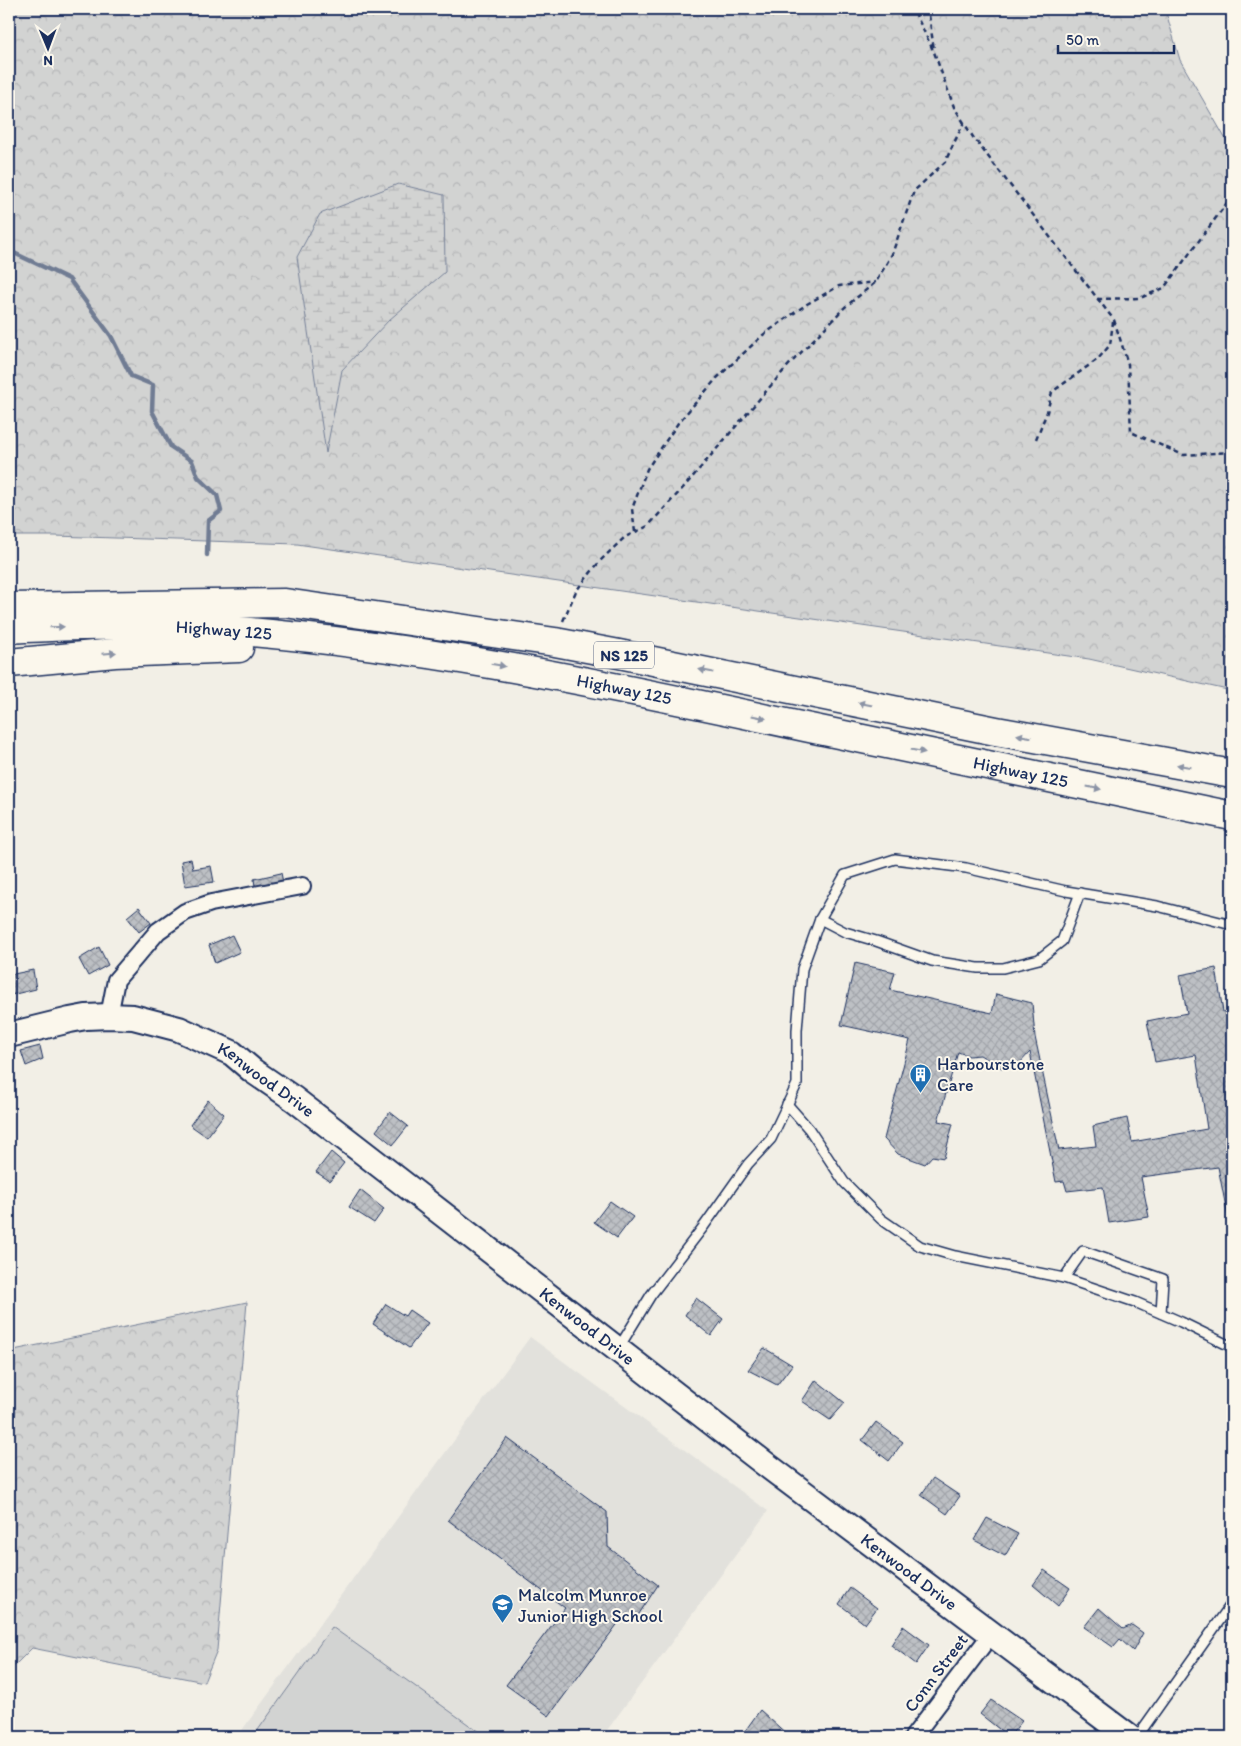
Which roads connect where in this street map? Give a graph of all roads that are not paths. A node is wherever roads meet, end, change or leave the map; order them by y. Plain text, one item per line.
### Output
1 (9, 607) edge
2 (9, 628) edge
3 (469, 660) junction
4 (9, 663) edge
5 (1232, 774) edge
6 (1232, 816) edge
7 (302, 886) dead end
8 (1080, 893) junction
9 (820, 919) junction
10 (1232, 925) edge
11 (109, 1016) junction
12 (9, 1035) edge
13 (788, 1104) junction
14 (1064, 1278) junction
15 (1161, 1313) junction
16 (1230, 1343) edge
17 (617, 1351) junction
18 (1232, 1603) edge
19 (992, 1633) junction
20 (913, 1737) edge
21 (1129, 1737) edge
22 (1138, 1737) edge

5 -> 1 highway, Highway 125 / NS 125
2 -> 3 highway, Highway 125 / NS 125
4 -> 3 highway
3 -> 6 highway, Highway 125 / NS 125
7 - 11 street
8 - 9 lane
8 - 9 lane
8 - 10 lane
9 - 13 lane
11 - 12 street, Kenwood Drive
11 - 17 street, Kenwood Drive
13 - 14 lane
13 - 17 lane
14 - 15 lane
14 - 15 lane
15 - 16 lane
17 - 19 street, Kenwood Drive
18 - 22 lane
19 - 20 street, Conn Street
19 - 21 street, Kenwood Drive

